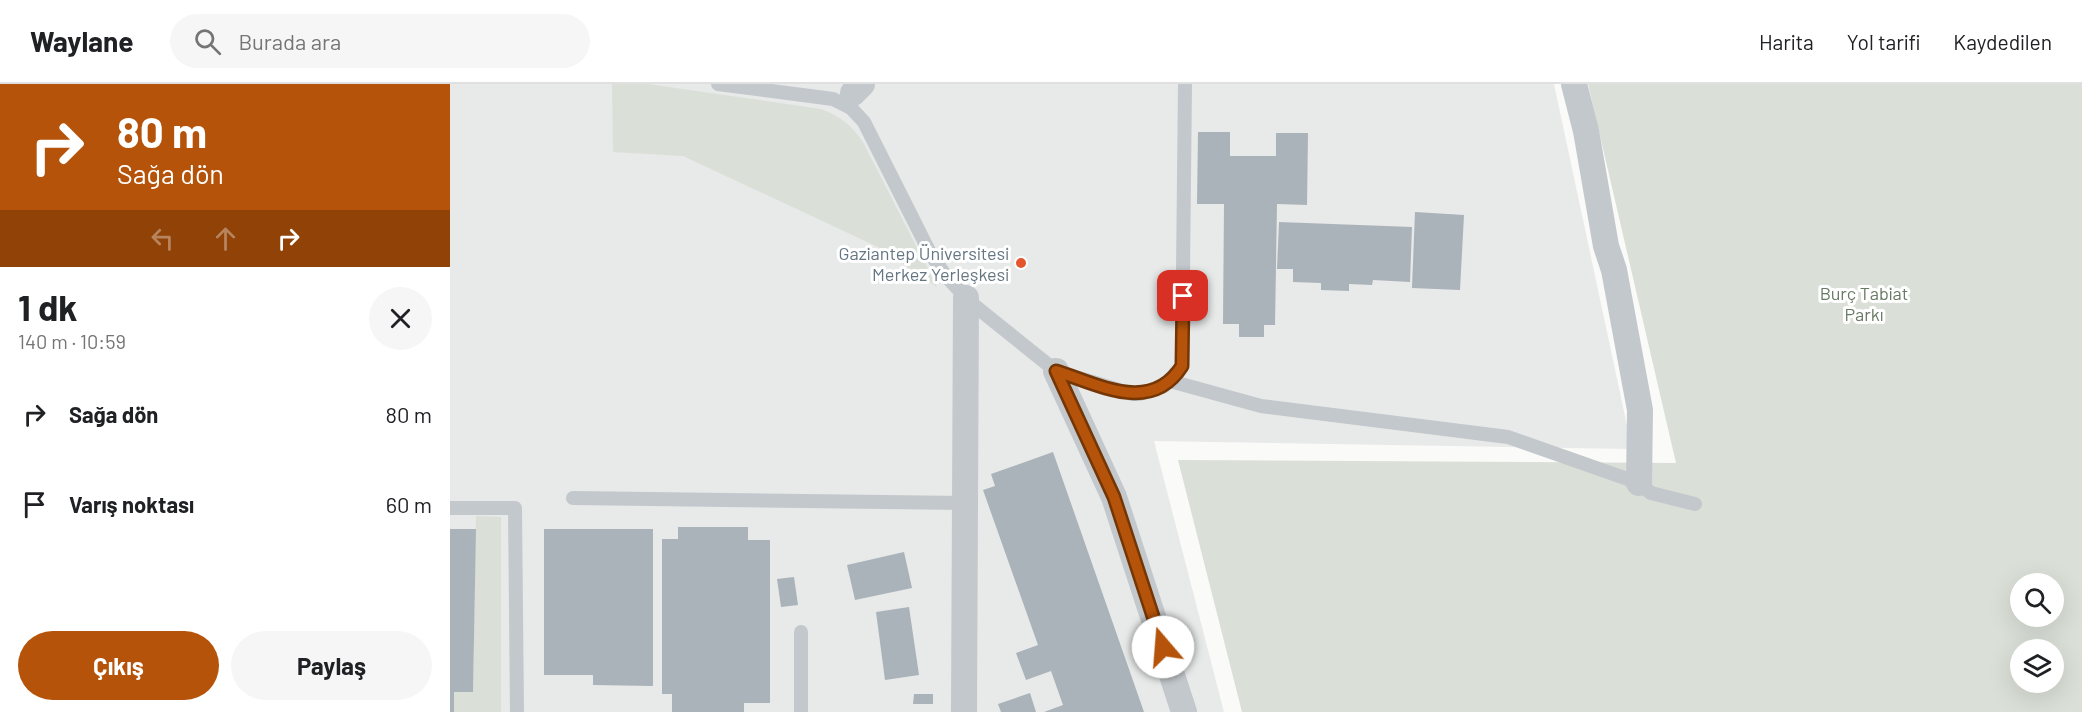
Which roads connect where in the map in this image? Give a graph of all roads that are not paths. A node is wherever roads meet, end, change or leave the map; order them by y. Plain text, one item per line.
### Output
1 (718, 84) edge
2 (1185, 84) edge
3 (1574, 84) edge
4 (855, 92) edge
5 (966, 298) junction
6 (1056, 371) junction
7 (1170, 381) junction
8 (1639, 483) junction
9 (573, 498) dead end
10 (965, 503) junction
11 (1695, 504) dead end
12 (450, 507) edge
13 (801, 632) dead end
14 (517, 712) edge
15 (801, 712) edge
16 (964, 712) edge
17 (1184, 712) edge

1 - 4 lane
2 - 7 lane
3 - 8 street
4 - 5 lane
5 - 6 lane
5 - 10 street
6 - 7 lane
6 - 17 street
7 - 8 lane
8 - 11 lane
9 - 10 lane
10 - 16 street
12 - 14 lane
13 - 15 lane

